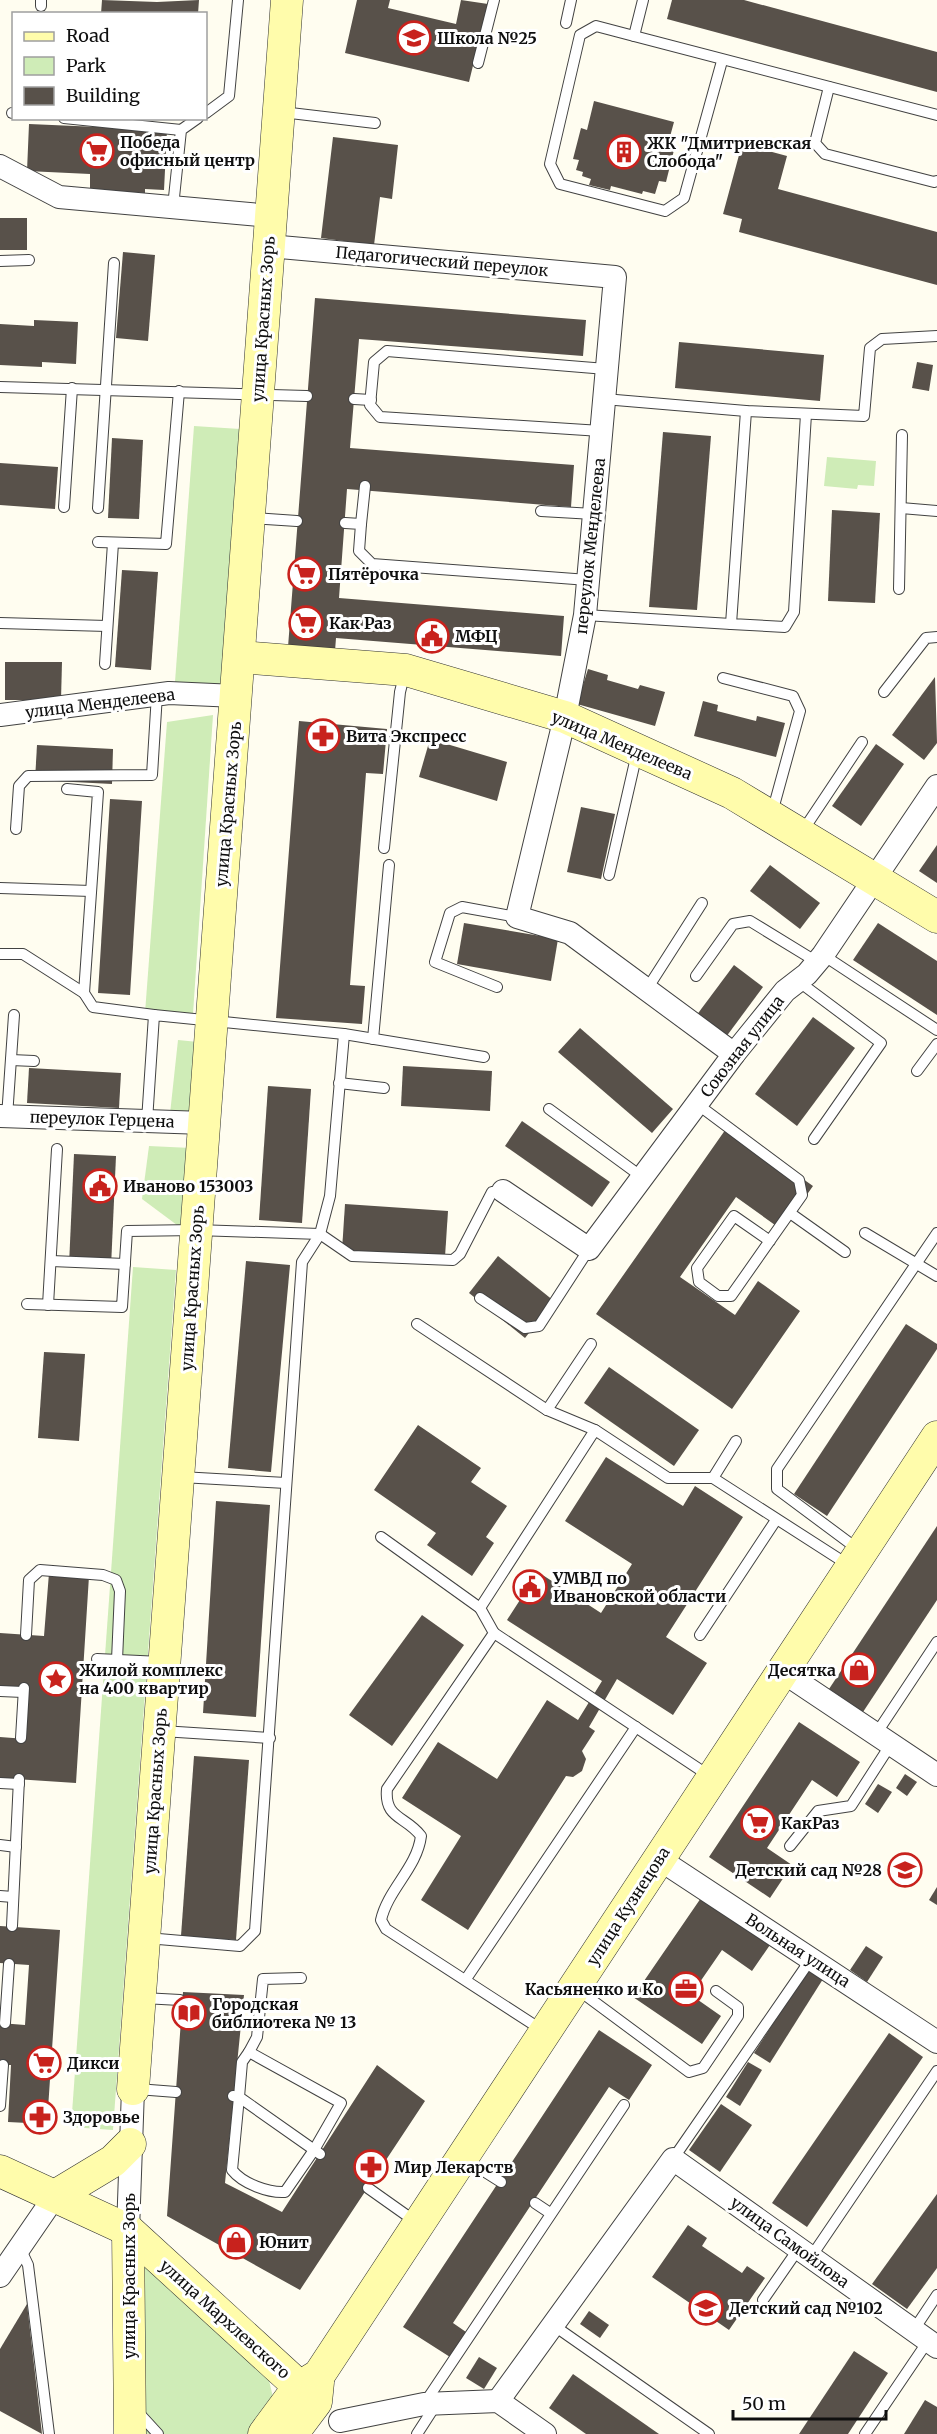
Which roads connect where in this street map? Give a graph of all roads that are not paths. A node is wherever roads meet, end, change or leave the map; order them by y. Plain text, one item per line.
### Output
1 (238, 0) edge
2 (287, 0) edge
3 (494, 0) edge
4 (571, 0) edge
5 (643, 0) edge
6 (566, 23) dead end
7 (634, 36) junction
8 (722, 61) junction
9 (478, 63) dead end
10 (829, 87) junction
11 (279, 111) junction
12 (207, 112) edge
13 (937, 115) edge
14 (84, 120) edge
15 (195, 120) edge
16 (375, 123) dead end
17 (181, 130) junction
18 (0, 166) edge
19 (937, 181) edge
20 (173, 207) junction
21 (270, 231) junction
22 (28, 260) dead end
23 (0, 261) edge
24 (114, 263) dead end
25 (615, 277) joint
26 (937, 336) edge
27 (606, 369) junction
28 (0, 387) edge
29 (72, 388) junction
30 (104, 389) junction
31 (179, 392) junction
32 (258, 394) junction
33 (307, 396) dead end
34 (354, 399) dead end
35 (604, 399) junction
36 (371, 400) junction
37 (746, 411) junction
38 (806, 414) junction
39 (601, 431) junction
40 (902, 435) dead end
41 (365, 486) dead end
42 (64, 507) dead end
43 (98, 508) dead end
44 (901, 508) junction
45 (541, 511) dead end
46 (937, 511) edge
47 (594, 514) junction
48 (249, 518) junction
49 (297, 520) dead end
50 (345, 523) dead end
51 (360, 524) junction
52 (98, 542) dead end
53 (113, 543) junction
54 (588, 580) junction
55 (899, 589) dead end
56 (585, 615) junction
57 (0, 623) edge
58 (731, 624) junction
59 (107, 626) junction
60 (937, 637) edge
61 (239, 657) junction
62 (105, 664) dead end
63 (406, 670) junction
64 (723, 678) dead end
65 (884, 692) dead end
66 (157, 694) junction
67 (236, 696) junction
68 (0, 715) edge
69 (565, 717) junction
70 (862, 742) dead end
71 (638, 750) junction
72 (937, 786) edge
73 (67, 789) dead end
74 (771, 817) junction
75 (16, 829) dead end
76 (801, 834) junction
77 (384, 848) dead end
78 (389, 865) dead end
79 (609, 875) dead end
80 (875, 879) junction
81 (0, 888) edge
82 (91, 891) junction
83 (702, 903) dead end
84 (517, 917) junction
85 (937, 917) edge
86 (0, 954) edge
87 (820, 958) junction
88 (696, 976) dead end
89 (798, 981) junction
90 (497, 987) dead end
91 (647, 989) junction
92 (84, 993) junction
93 (154, 1014) junction
94 (14, 1016) dead end
95 (212, 1022) junction
96 (937, 1030) edge
97 (344, 1034) junction
98 (373, 1039) junction
99 (937, 1044) edge
100 (734, 1054) junction
101 (484, 1057) dead end
102 (11, 1060) junction
103 (34, 1061) dead end
104 (917, 1071) dead end
105 (339, 1083) junction
106 (384, 1088) dead end
107 (697, 1104) junction
108 (549, 1109) dead end
109 (4, 1116) edge
110 (147, 1121) junction
111 (204, 1123) junction
112 (813, 1139) dead end
113 (57, 1149) dead end
114 (642, 1177) junction
115 (502, 1191) joint
116 (790, 1213) junction
117 (196, 1230) junction
118 (865, 1233) dead end
119 (937, 1233) edge
120 (320, 1234) junction
121 (770, 1241) junction
122 (589, 1249) junction
123 (845, 1252) dead end
124 (51, 1261) junction
125 (917, 1263) junction
126 (125, 1264) junction
127 (937, 1276) edge
128 (480, 1298) dead end
129 (27, 1304) dead end
130 (48, 1305) junction
131 (417, 1324) dead end
132 (591, 1344) dead end
133 (547, 1410) junction
134 (595, 1430) junction
135 (937, 1437) edge
136 (736, 1441) dead end
137 (178, 1477) junction
138 (713, 1478) junction
139 (286, 1483) junction
140 (776, 1520) junction
141 (381, 1537) dead end
142 (856, 1559) junction
143 (480, 1608) junction
144 (494, 1633) junction
145 (26, 1635) dead end
146 (700, 1635) dead end
147 (937, 1641) edge
148 (97, 1659) dead end
149 (117, 1660) junction
150 (164, 1663) junction
151 (783, 1672) junction
152 (0, 1691) edge
153 (636, 1727) junction
154 (159, 1731) junction
155 (21, 1738) dead end
156 (270, 1738) junction
157 (883, 1739) junction
158 (936, 1771) edge
159 (713, 1777) junction
160 (0, 1783) edge
161 (0, 1845) edge
162 (790, 1846) dead end
163 (16, 1847) junction
164 (659, 1859) junction
165 (0, 1896) edge
166 (14, 1897) junction
167 (12, 1926) dead end
168 (144, 1938) junction
169 (811, 1959) junction
170 (9, 1964) dead end
171 (301, 1978) dead end
172 (466, 1979) junction
173 (574, 1987) junction
174 (4, 1990) edge
175 (716, 1991) dead end
176 (140, 1998) junction
177 (180, 2000) dead end
178 (5, 2023) dead end
179 (545, 2032) junction
180 (937, 2042) edge
181 (249, 2052) junction
182 (3, 2065) dead end
183 (937, 2072) edge
184 (133, 2089) junction
185 (176, 2092) dead end
186 (236, 2097) junction
187 (624, 2105) dead end
188 (0, 2106) edge
189 (130, 2144) junction
190 (317, 2152) junction
191 (463, 2158) junction
192 (672, 2159) junction
193 (0, 2171) edge
194 (501, 2182) dead end
195 (368, 2188) dead end
196 (55, 2196) junction
197 (535, 2203) dead end
198 (550, 2213) junction
199 (419, 2224) junction
200 (128, 2230) junction
201 (805, 2253) junction
202 (8, 2260) edge
203 (937, 2295) edge
204 (762, 2300) dead end
205 (553, 2325) junction
206 (926, 2340) edge
207 (311, 2388) junction
208 (498, 2402) junction
209 (130, 2403) junction
210 (430, 2403) junction
211 (349, 2427) edge
212 (49, 2434) edge
213 (130, 2434) edge
214 (158, 2434) edge
215 (264, 2434) edge
216 (292, 2434) edge
217 (417, 2434) edge
218 (545, 2434) edge
219 (709, 2434) edge
220 (865, 2434) edge

1 - 12 lane
2 - 11 street, улица Красных Зорь
3 - 9 lane
4 - 6 lane
5 - 7 lane
7 - 8 lane
7 - 8 lane
8 - 10 lane
10 - 13 lane
10 - 19 lane
11 - 16 lane
11 - 21 street, улица Красных Зорь
14 - 17 lane
15 - 17 lane
17 - 20 lane
18 - 20 street, Педагогический переулок
20 - 21 street, Педагогический переулок
21 - 25 street, Педагогический переулок
21 - 32 street, улица Красных Зорь
22 - 23 lane
24 - 30 lane
25 - 27 street, переулок Менделеева
26 - 38 lane
27 - 35 street, переулок Менделеева
27 - 36 lane
28 - 29 lane
29 - 30 lane
29 - 42 lane
30 - 31 lane
30 - 43 lane
31 - 32 lane
31 - 53 lane
32 - 33 lane
32 - 48 street, улица Красных Зорь
34 - 36 lane
35 - 37 lane
35 - 39 street, переулок Менделеева
36 - 39 lane
37 - 38 lane
37 - 58 lane
38 - 58 lane
39 - 47 street, переулок Менделеева
40 - 44 lane
41 - 51 lane
44 - 46 lane
44 - 55 lane
45 - 47 lane
47 - 54 street, переулок Менделеева
48 - 49 lane
48 - 61 street, улица Красных Зорь
50 - 51 lane
51 - 54 lane
52 - 53 lane
53 - 59 lane
54 - 56 street, переулок Менделеева
56 - 58 lane
56 - 69 street, переулок Менделеева
57 - 59 lane
59 - 62 lane
60 - 65 lane
61 - 63 street, улица Менделеева
61 - 67 street, улица Красных Зорь
63 - 69 street, улица Менделеева
63 - 77 lane
64 - 74 lane
66 - 67 street, улица Менделеева
66 - 68 street, улица Менделеева
66 - 75 lane
67 - 95 street, улица Красных Зорь
69 - 71 street, улица Менделеева
69 - 84 street, переулок Менделеева
70 - 76 lane
71 - 74 street, улица Менделеева
71 - 79 lane
72 - 80 street, Союзная улица
73 - 82 lane
74 - 76 street, улица Менделеева
76 - 80 street, улица Менделеева
78 - 98 lane
80 - 85 street, улица Менделеева
80 - 87 street, Союзная улица
81 - 82 lane
82 - 92 lane
83 - 91 lane
84 - 90 lane
84 - 91 street
86 - 92 lane
87 - 88 lane
87 - 89 street, Союзная улица
87 - 96 lane
89 - 100 street, Союзная улица
89 - 112 lane
91 - 100 street
92 - 93 lane
93 - 95 lane
93 - 110 lane
94 - 102 lane
95 - 97 lane
95 - 111 street, улица Красных Зорь
97 - 98 lane
97 - 105 lane
98 - 101 lane
99 - 104 lane
100 - 107 street, Союзная улица
102 - 103 lane
102 - 109 lane
105 - 106 lane
105 - 120 lane
107 - 114 street, Союзная улица
107 - 116 lane
108 - 114 lane
109 - 110 street, переулок Герцена
110 - 111 street, переулок Герцена
111 - 117 street, улица Красных Зорь
113 - 124 lane
114 - 122 street, Союзная улица
115 - 120 lane
115 - 122 street
116 - 121 lane
116 - 123 lane
117 - 120 lane
117 - 126 lane
117 - 137 street, улица Красных Зорь
118 - 125 lane
119 - 125 lane
120 - 139 lane
121 - 121 lane
122 - 128 lane
124 - 126 lane
124 - 130 lane
125 - 127 lane
125 - 142 lane
126 - 130 lane
129 - 130 lane
131 - 133 lane
132 - 133 lane
133 - 134 lane
134 - 138 lane
134 - 143 lane
135 - 142 street, улица Кузнецова
136 - 138 lane
137 - 139 lane
137 - 150 street, улица Красных Зорь
138 - 140 lane
139 - 156 lane
140 - 142 lane
140 - 146 lane
141 - 143 lane
142 - 151 street, улица Кузнецова
143 - 144 lane
144 - 153 lane
144 - 172 lane
145 - 149 lane
147 - 157 lane
148 - 149 lane
149 - 150 lane
150 - 154 street, улица Красных Зорь
151 - 157 street
151 - 159 street, улица Кузнецова
152 - 155 lane
153 - 159 lane
153 - 172 lane
154 - 156 lane
154 - 168 street, улица Красных Зорь
156 - 168 lane
157 - 158 street
157 - 162 lane
159 - 164 street, улица Кузнецова
160 - 163 lane
161 - 163 lane
163 - 166 lane
164 - 169 street, Вольная улица
164 - 173 street, улица Кузнецова
165 - 166 lane
166 - 167 lane
168 - 176 street, улица Красных Зорь
169 - 180 street, Вольная улица
169 - 192 lane
170 - 174 lane
171 - 181 lane
172 - 179 lane
173 - 175 lane
173 - 179 street, улица Кузнецова
174 - 178 lane
176 - 177 lane
176 - 184 street, улица Красных Зорь
179 - 191 street, улица Кузнецова
181 - 186 lane
181 - 190 lane
182 - 188 lane
183 - 201 lane
184 - 185 lane
184 - 189 street, улица Красных Зорь
186 - 190 lane
186 - 190 lane
187 - 198 lane
189 - 196 street
189 - 200 street, улица Красных Зорь
191 - 194 lane
191 - 199 street, улица Кузнецова
192 - 201 street, улица Самойлова
192 - 205 street
193 - 196 street, улица Мархлевского
195 - 199 lane
196 - 200 street, улица Мархлевского
196 - 202 street
197 - 198 lane
198 - 210 lane
199 - 207 street, улица Кузнецова
200 - 207 street, улица Мархлевского
200 - 209 street, улица Красных Зорь
201 - 204 lane
201 - 206 street, улица Самойлова
202 - 212 lane
203 - 206 lane
205 - 208 street
205 - 219 lane
206 - 220 lane
207 - 211 street, улица Мархлевского
207 - 215 street, улица Кузнецова
207 - 216 street, улица Кузнецова
208 - 210 street
208 - 218 street
209 - 213 street, улица Красных Зорь
209 - 214 lane
210 - 211 street
210 - 217 lane

